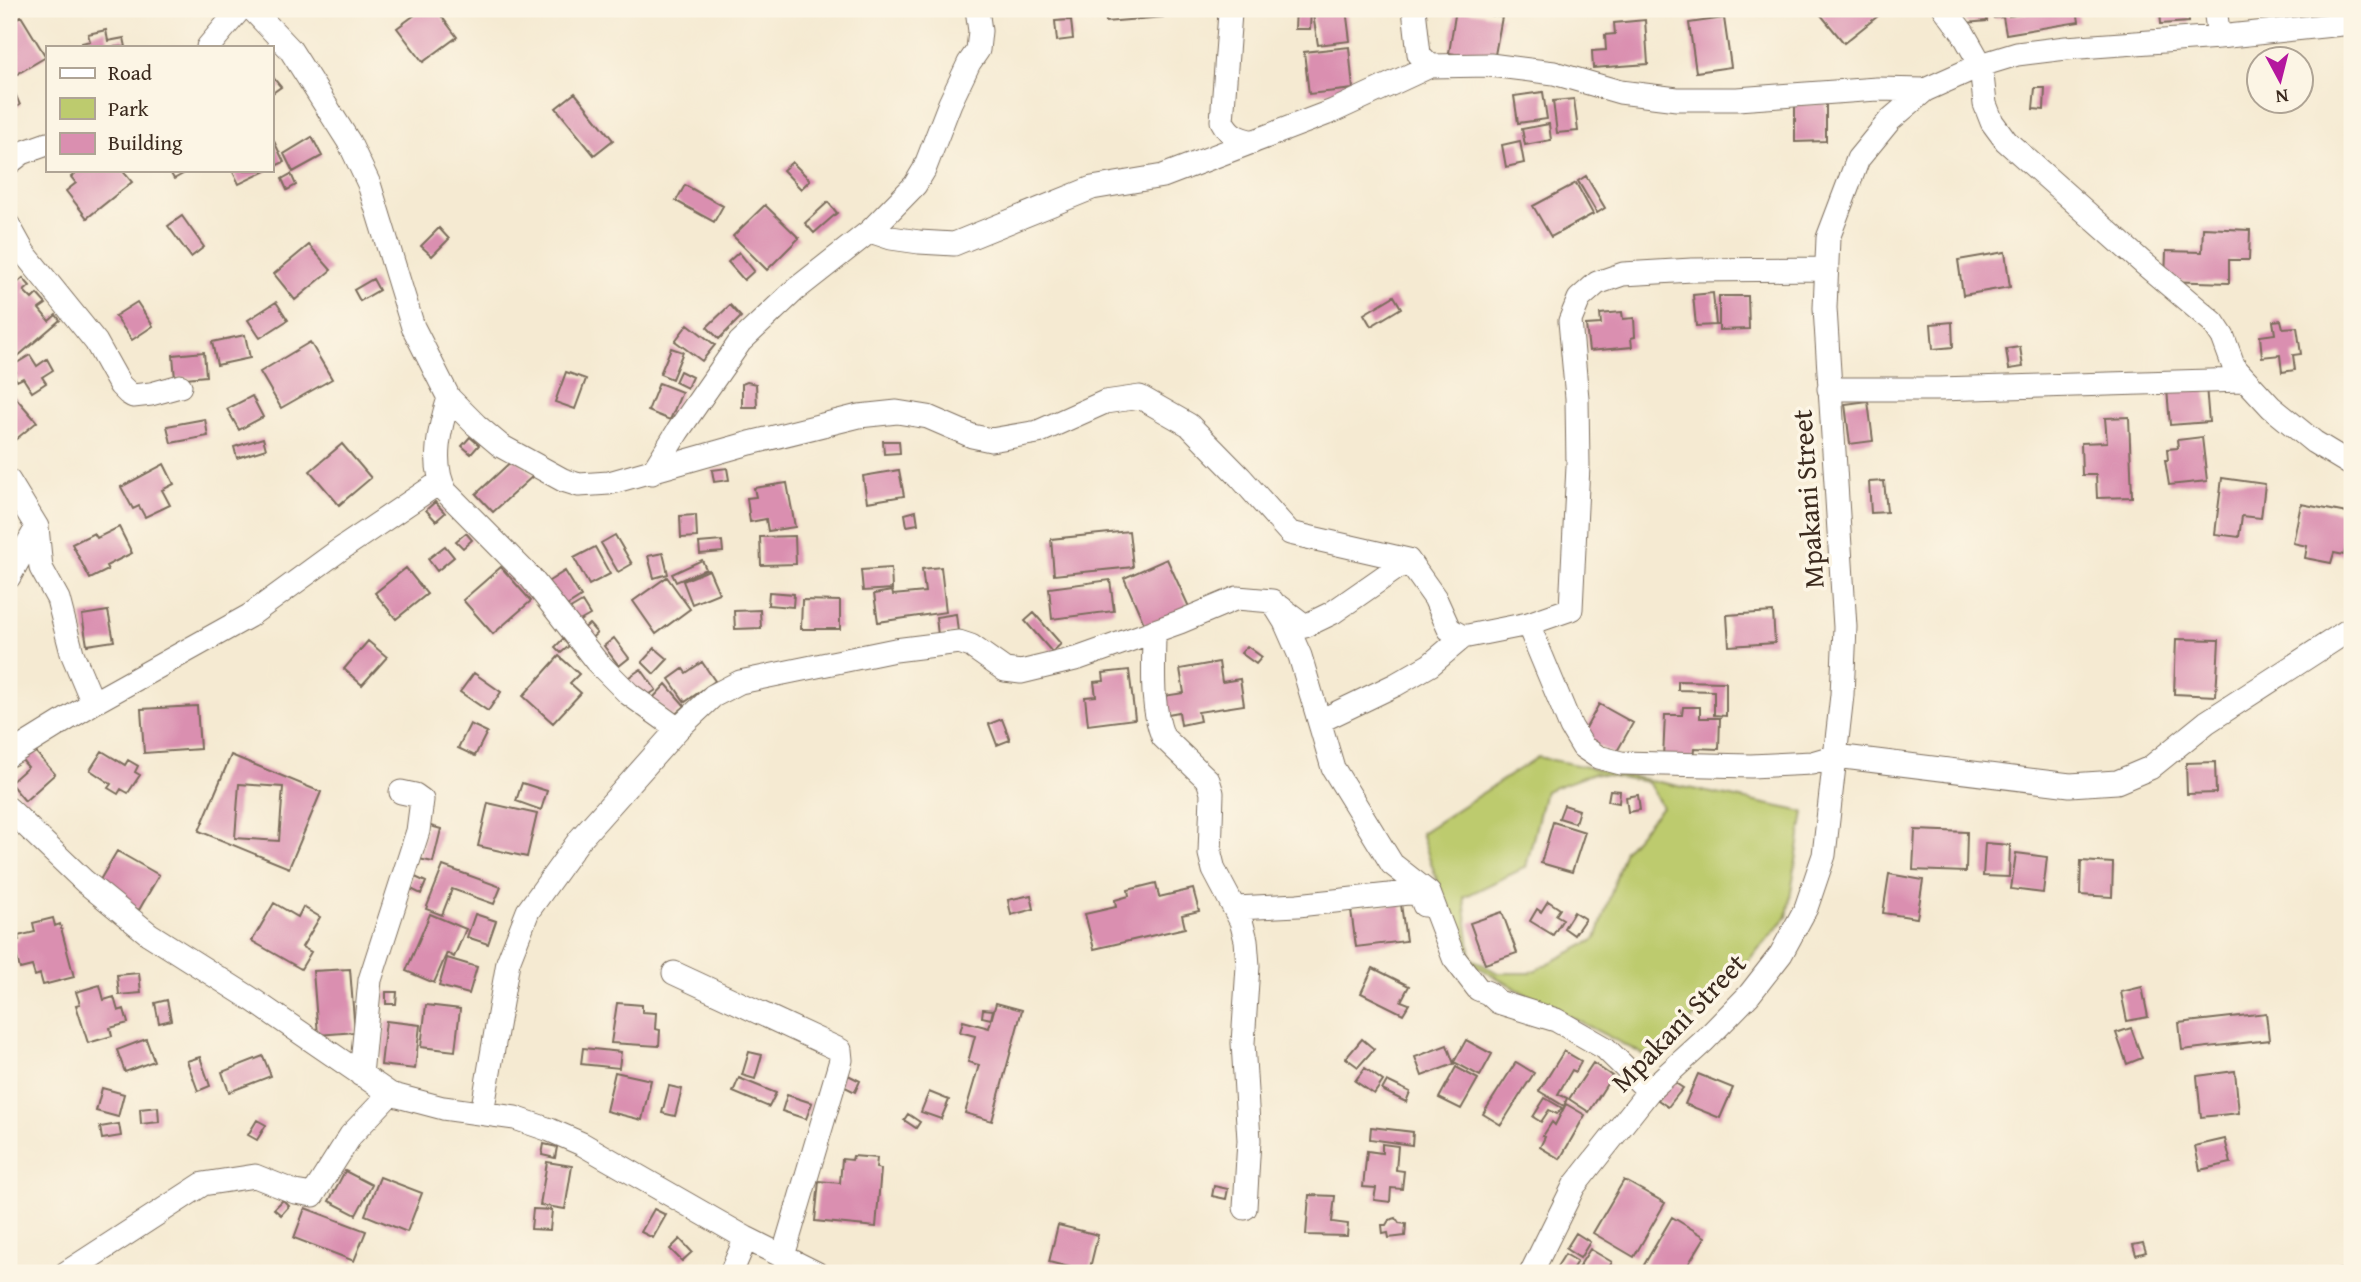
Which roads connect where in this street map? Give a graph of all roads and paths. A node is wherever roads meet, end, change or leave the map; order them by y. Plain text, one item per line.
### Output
1 (977, 9) edge
2 (1414, 9) edge
3 (1945, 9) edge
4 (2215, 9) edge
5 (239, 10) edge
6 (1230, 13) dead end
7 (2352, 23) edge
8 (2219, 37) junction
9 (209, 46) edge
10 (1980, 65) junction
11 (1430, 66) junction
12 (1925, 90) junction
13 (1253, 142) junction
14 (46, 144) edge
15 (9, 163) edge
16 (9, 226) edge
17 (870, 232) junction
18 (16, 257) edge
19 (1827, 269) junction
20 (2243, 380) junction
21 (180, 386) dead end
22 (1829, 389) junction
23 (449, 398) junction
24 (2352, 465) edge
25 (652, 473) junction
26 (9, 481) edge
27 (440, 482) junction
28 (37, 527) junction
29 (1408, 560) junction
30 (9, 577) edge
31 (1272, 601) junction
32 (1528, 624) junction
33 (2352, 628) edge
34 (1154, 631) junction
35 (1463, 638) junction
36 (93, 703) junction
37 (1320, 721) junction
38 (678, 729) junction
39 (9, 755) edge
40 (1836, 756) junction
41 (401, 792) dead end
42 (9, 809) edge
43 (1236, 908) junction
44 (674, 973) dead end
45 (1479, 1000) dead end
46 (361, 1074) junction
47 (1649, 1091) junction
48 (390, 1094) junction
49 (482, 1112) junction
50 (1245, 1208) dead end
51 (746, 1238) junction
52 (783, 1256) junction
53 (66, 1273) edge
54 (731, 1273) edge
55 (816, 1273) edge
56 (1531, 1273) edge

1 - 17 street
2 - 11 street
3 - 10 street
4 - 8 street
5 - 9 street
5 - 23 street
6 - 13 street
7 - 8 street, Mpakani Street
8 - 10 street, Mpakani Street
10 - 12 street, Mpakani Street
10 - 20 street
11 - 12 street
11 - 13 street
12 - 19 street, Mpakani Street
13 - 17 street
14 - 15 street
16 - 18 street
17 - 25 street
18 - 21 street
19 - 22 street, Mpakani Street
19 - 32 street
20 - 22 street
20 - 24 street
22 - 40 street, Mpakani Street
23 - 25 street
23 - 27 street
25 - 29 street
26 - 28 street
27 - 36 street
27 - 38 street
28 - 30 street
28 - 36 street
29 - 31 street
29 - 35 street
31 - 34 street
31 - 37 street
32 - 35 street
32 - 40 street
33 - 40 street
34 - 38 street
34 - 43 street
35 - 37 street
36 - 39 street
37 - 47 street
38 - 49 street
40 - 47 street, Mpakani Street
41 - 46 street
42 - 46 street
43 - 45 street
43 - 50 street
44 - 52 street
46 - 48 street
47 - 56 street, Mpakani Street
48 - 49 street
48 - 53 street
49 - 51 street
51 - 52 street
51 - 54 street
52 - 55 street

